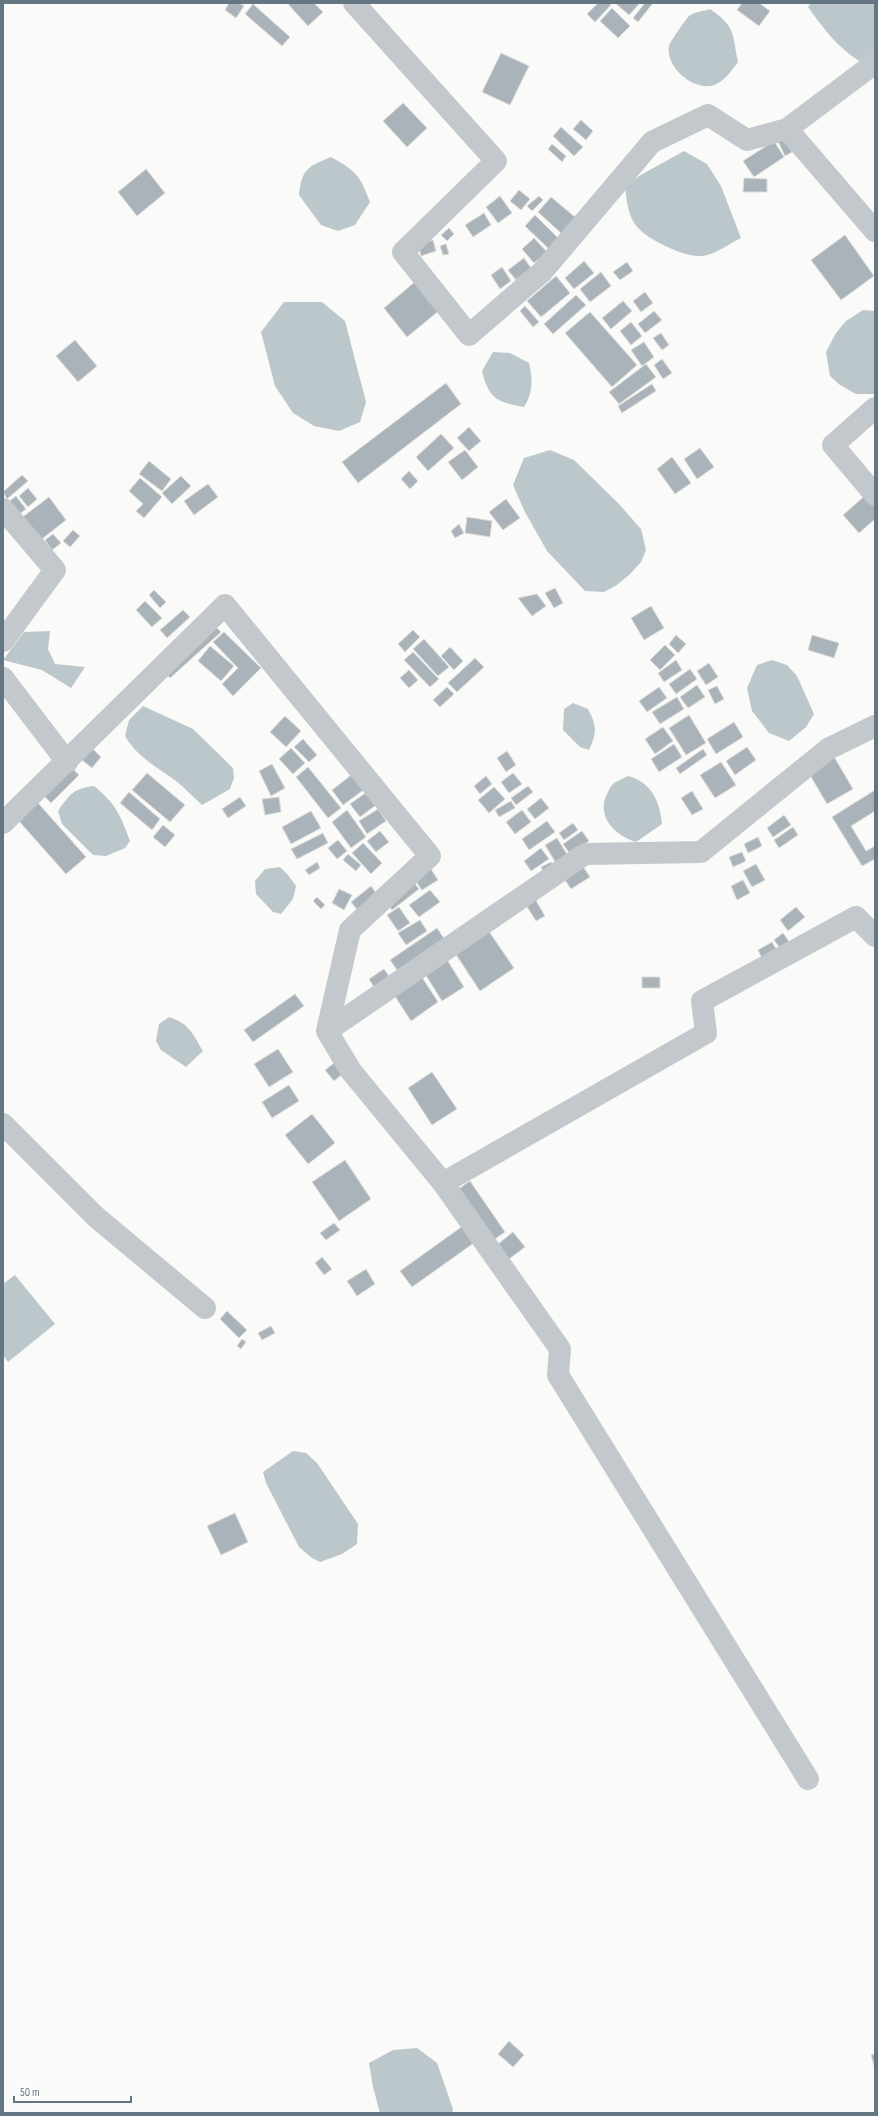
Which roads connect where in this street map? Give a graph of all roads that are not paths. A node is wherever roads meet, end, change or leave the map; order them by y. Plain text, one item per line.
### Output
1 (354, 3) edge
2 (875, 63) edge
3 (786, 129) junction
4 (875, 231) edge
5 (875, 408) edge
6 (875, 495) edge
7 (3, 509) edge
8 (3, 641) edge
9 (3, 678) edge
10 (875, 726) edge
11 (67, 762) junction
12 (3, 822) edge
13 (875, 936) edge
14 (327, 1030) junction
15 (3, 1124) edge
16 (444, 1183) junction
17 (205, 1308) dead end
18 (808, 1779) dead end

1 - 3 street
2 - 3 street
3 - 4 street
5 - 6 street
7 - 8 street
9 - 11 street
10 - 14 street
11 - 12 street
11 - 14 street
13 - 16 street
14 - 16 street
15 - 17 street
16 - 18 street

